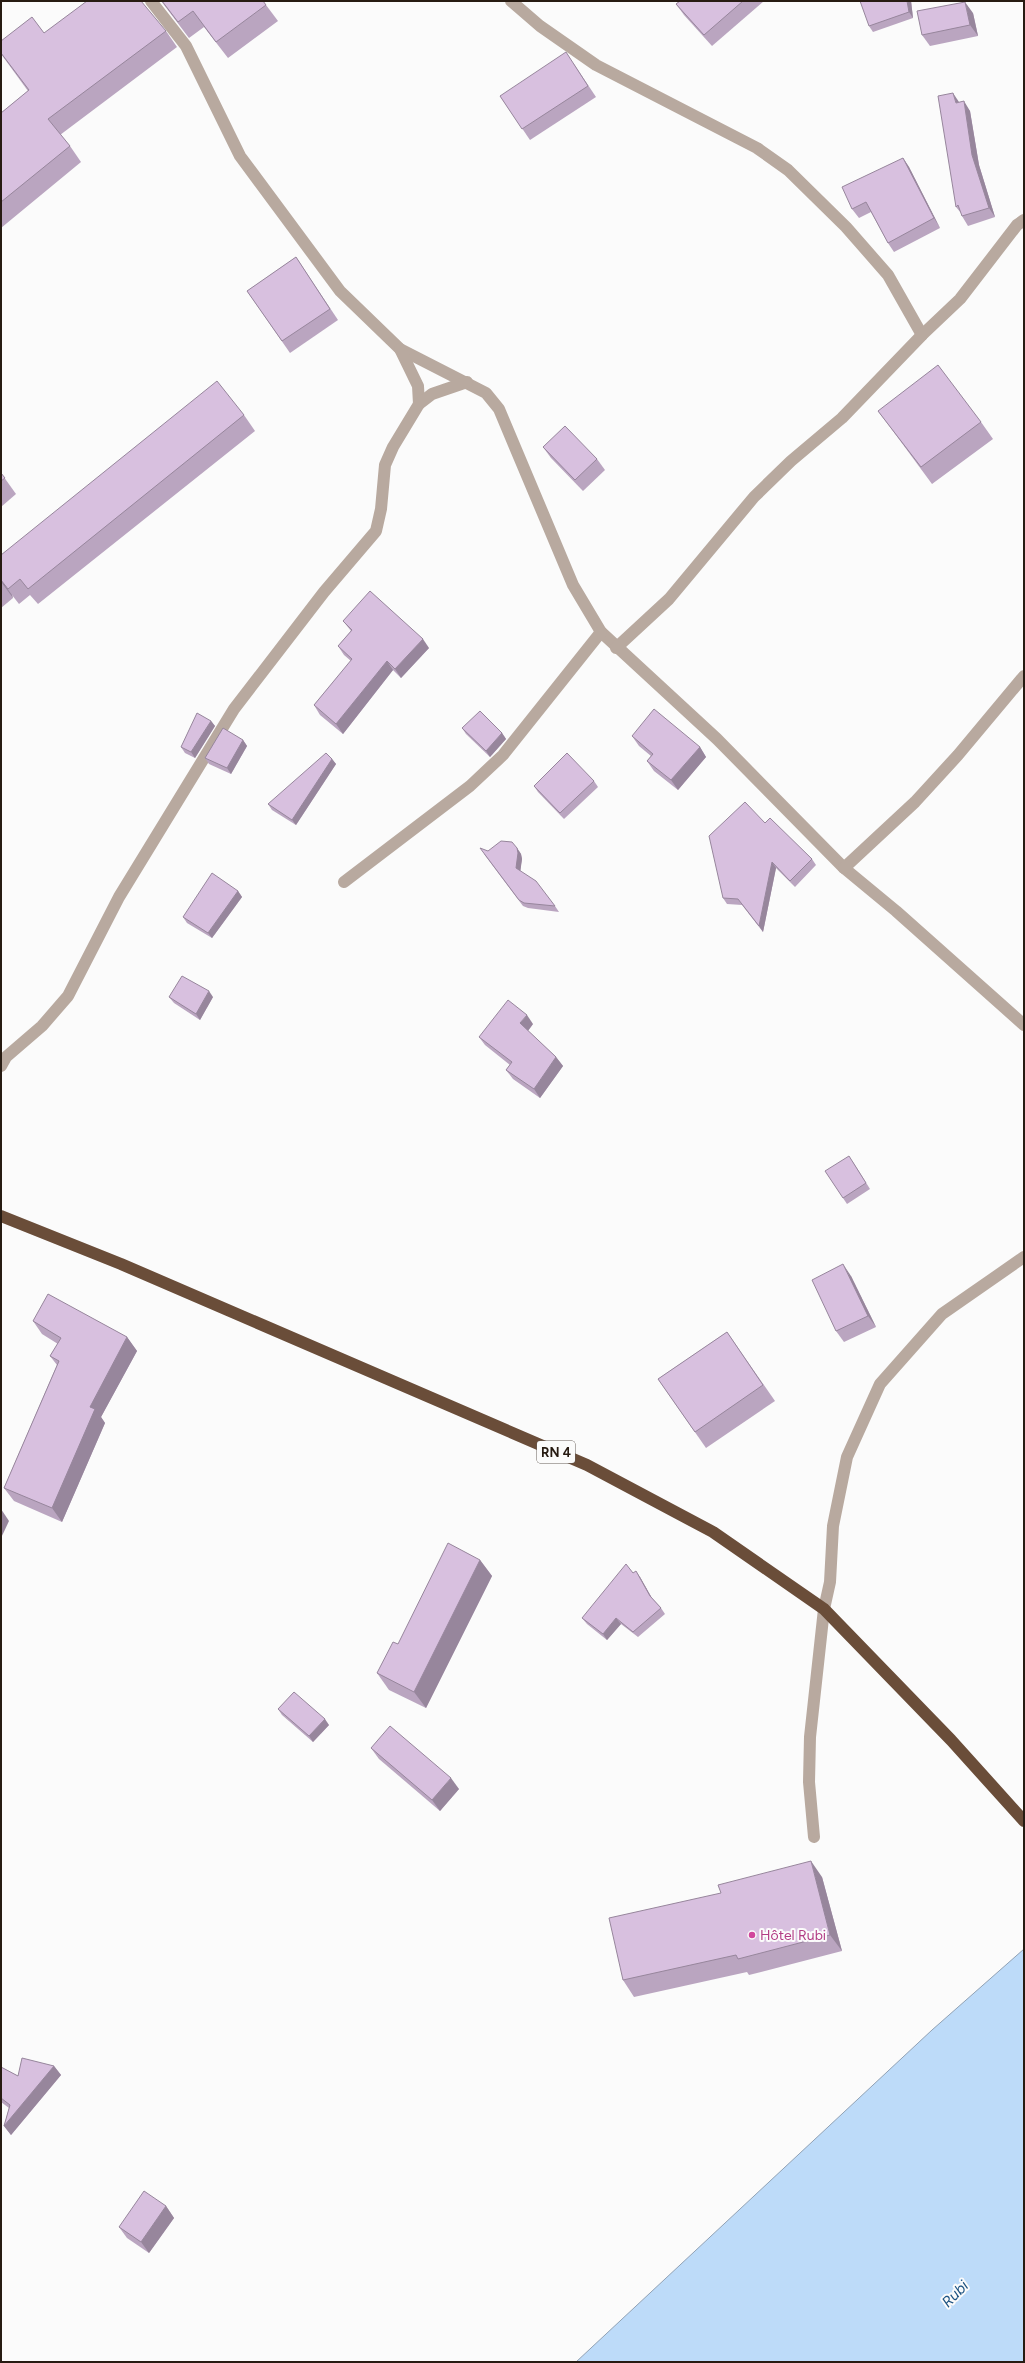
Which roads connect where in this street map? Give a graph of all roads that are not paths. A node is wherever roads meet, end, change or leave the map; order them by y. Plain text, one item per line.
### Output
1 (151, 1) edge
2 (511, 1) edge
3 (1024, 220) edge
4 (922, 335) junction
5 (400, 349) junction
6 (467, 382) junction
7 (419, 404) junction
8 (600, 632) junction
9 (616, 648) junction
10 (1024, 676) edge
11 (844, 868) junction
12 (344, 882) dead end
13 (1024, 1025) edge
14 (1, 1066) edge
15 (1, 1216) edge
16 (1024, 1257) edge
17 (824, 1609) junction
18 (1024, 1821) edge
19 (814, 1836) dead end

1 - 5 street
2 - 4 street
3 - 4 street
4 - 9 street
5 - 6 street
5 - 7 street
6 - 7 street
6 - 8 street
7 - 14 street
8 - 9 street
8 - 12 street
9 - 11 street
10 - 11 street
11 - 13 street
15 - 17 highway, RN 4
16 - 17 street
17 - 18 highway, RN 4
17 - 19 street

